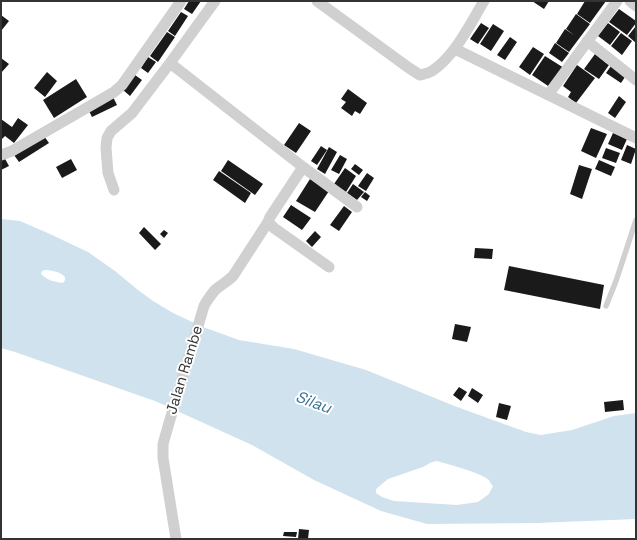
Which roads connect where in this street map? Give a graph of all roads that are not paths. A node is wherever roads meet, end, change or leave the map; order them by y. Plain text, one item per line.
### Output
1 (181, 1) edge
2 (215, 1) edge
3 (317, 1) edge
4 (484, 1) edge
5 (617, 1) edge
6 (630, 1) edge
7 (636, 6) edge
8 (587, 41) junction
9 (454, 49) junction
10 (170, 63) junction
11 (636, 80) edge
12 (548, 95) junction
13 (636, 138) edge
14 (1, 155) edge
15 (303, 167) junction
16 (114, 190) dead end
17 (357, 207) dead end
18 (636, 220) edge
19 (268, 222) junction
20 (329, 267) dead end
21 (606, 306) dead end
22 (176, 539) edge

1 - 14 street
2 - 10 street
3 - 9 street
4 - 9 street
5 - 8 street
6 - 7 street
8 - 11 street
8 - 12 street
9 - 12 street
10 - 15 street
10 - 16 street
12 - 13 street
15 - 17 street
15 - 19 street, Jalan Rambe
18 - 21 lane
19 - 20 street
19 - 22 street, Jalan Rambe

